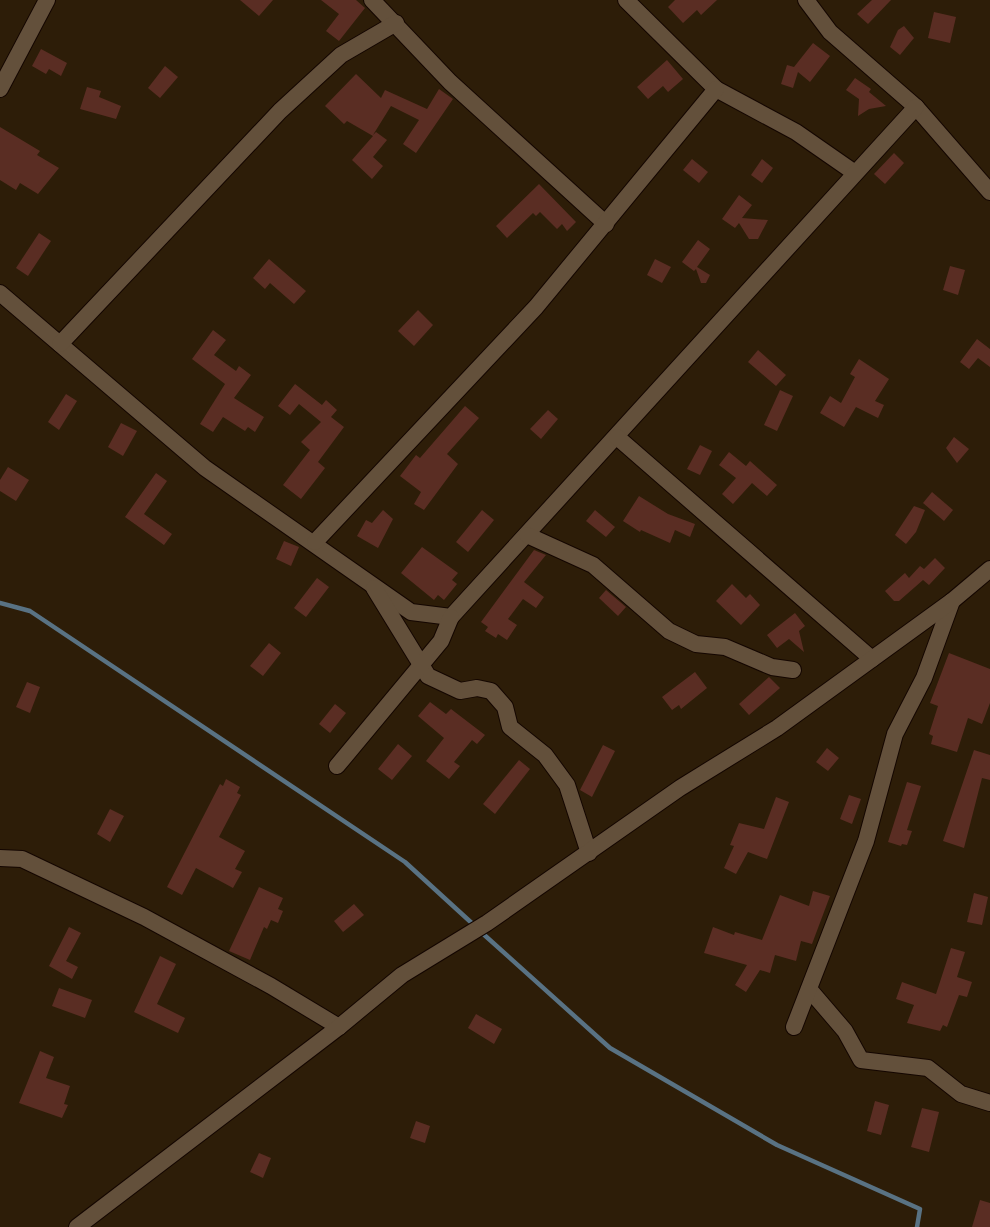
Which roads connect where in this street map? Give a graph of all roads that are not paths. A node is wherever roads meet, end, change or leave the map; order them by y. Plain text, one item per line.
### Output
1 (47, 0) edge
2 (372, 0) edge
3 (626, 0) edge
4 (807, 0) edge
5 (396, 23) junction
6 (0, 89) edge
7 (716, 89) junction
8 (916, 107) junction
9 (855, 173) junction
10 (990, 192) edge
11 (606, 223) junction
12 (0, 293) edge
13 (60, 344) junction
14 (617, 437) junction
15 (527, 535) junction
16 (315, 542) junction
17 (990, 569) edge
18 (370, 583) junction
19 (953, 601) junction
20 (451, 617) junction
21 (872, 659) junction
22 (422, 663) junction
23 (793, 670) dead end
24 (337, 766) dead end
25 (589, 853) junction
26 (0, 858) edge
27 (809, 989) junction
28 (339, 1027) junction
29 (794, 1027) dead end
30 (990, 1103) edge
31 (77, 1227) edge

1 - 6 street
2 - 5 street
3 - 7 street
4 - 8 street
5 - 11 street
5 - 13 street
7 - 9 street
7 - 11 street
8 - 9 street
8 - 10 street
9 - 14 street
11 - 16 street
12 - 13 street
13 - 16 street
14 - 15 street
14 - 21 street
15 - 20 street
15 - 23 street
16 - 18 street
17 - 19 street
18 - 20 street
18 - 22 street
19 - 21 street
19 - 27 street
20 - 22 street
21 - 25 street
22 - 24 street
22 - 25 street
25 - 28 street
26 - 28 street
27 - 29 street
27 - 30 street
28 - 31 street

